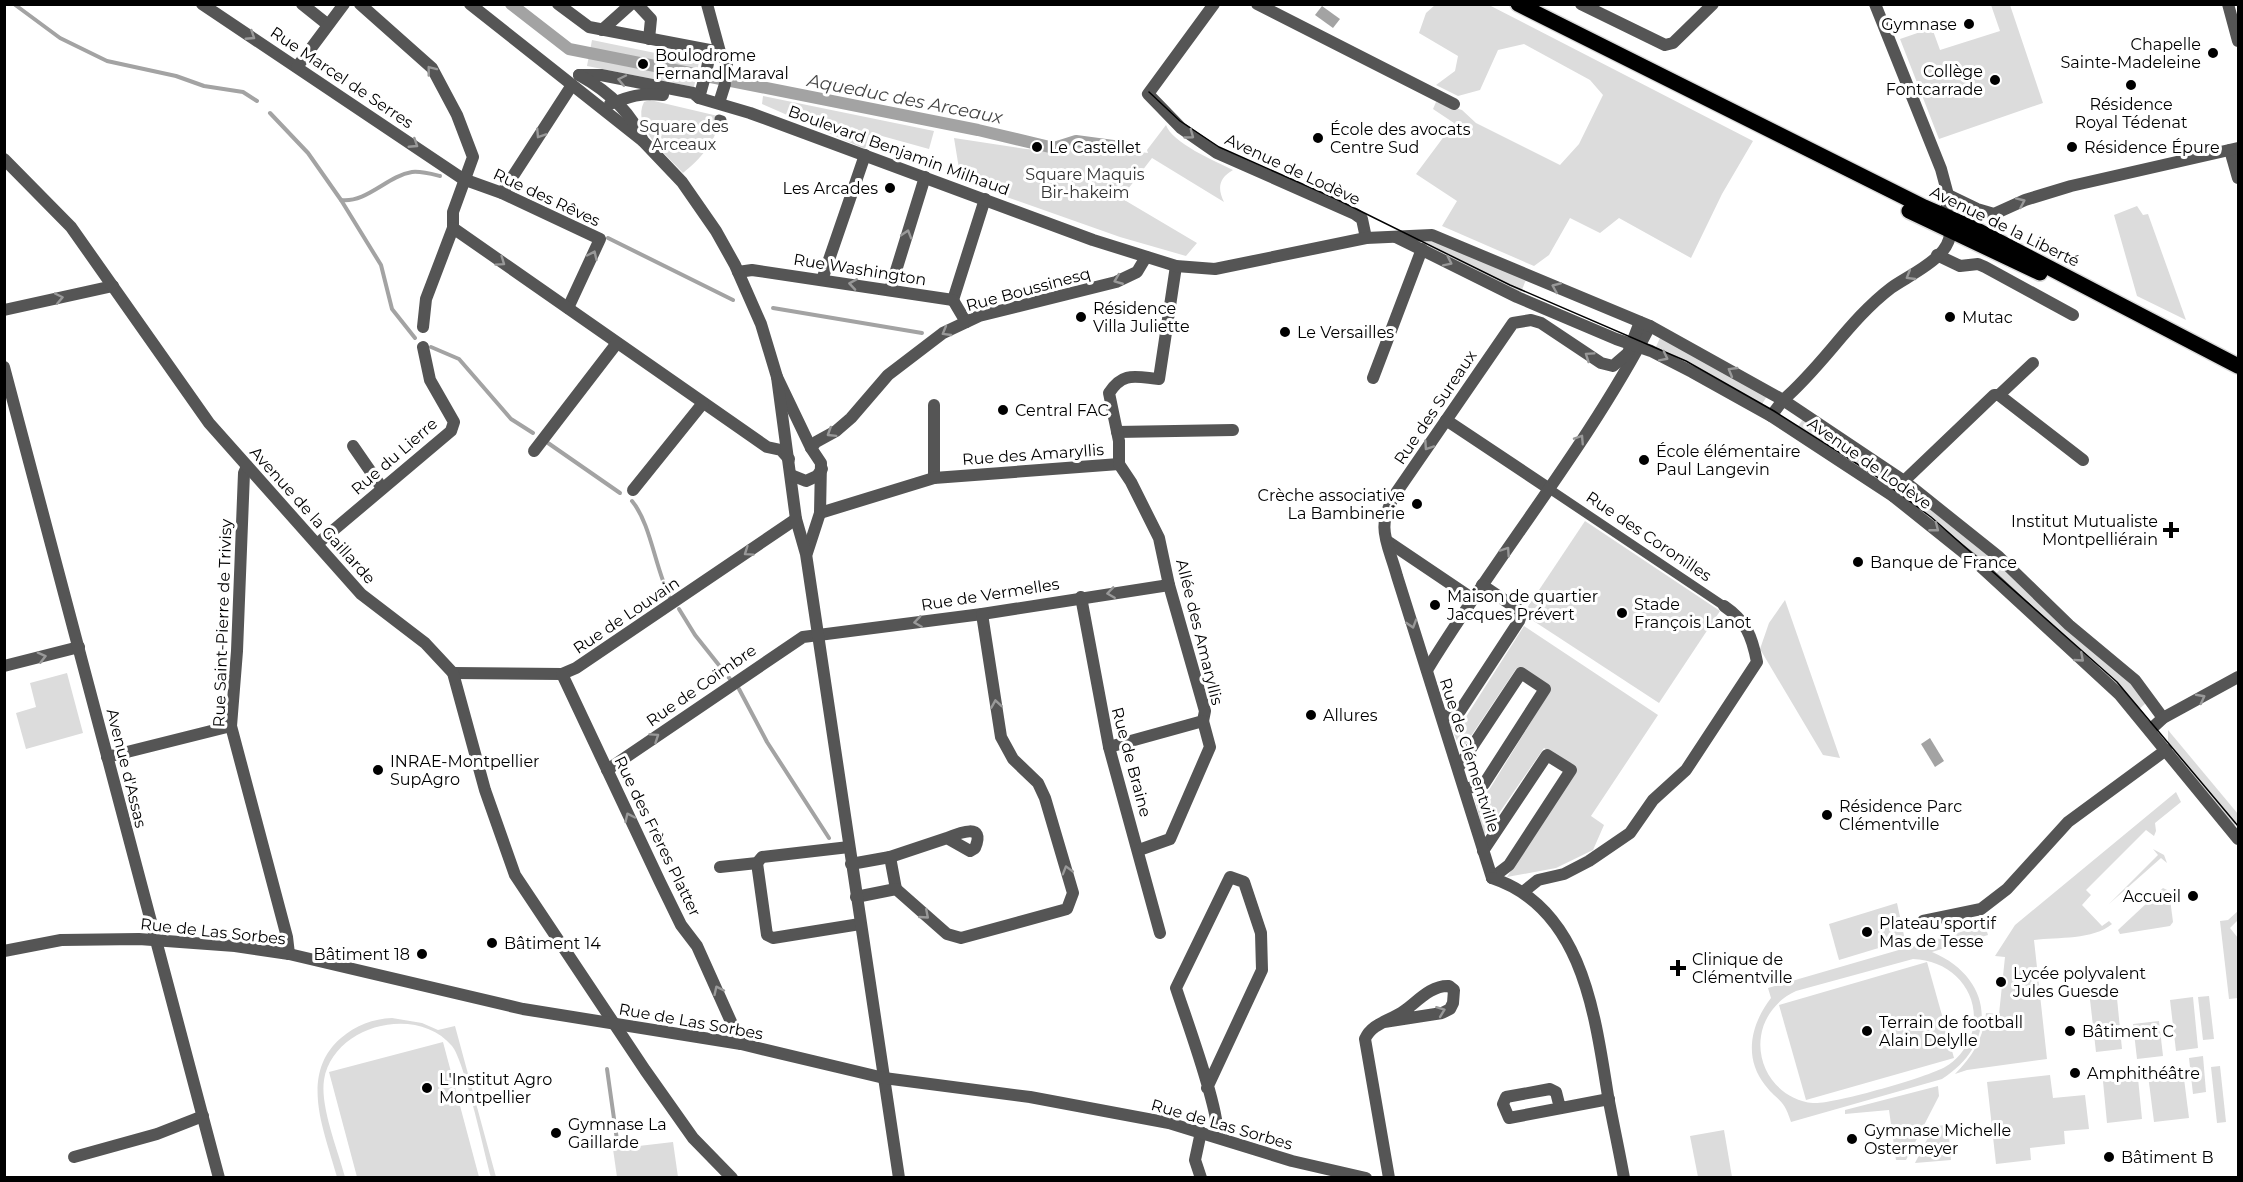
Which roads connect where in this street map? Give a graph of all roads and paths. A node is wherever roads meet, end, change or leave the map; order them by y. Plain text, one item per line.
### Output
1 (202, 4) edge
2 (302, 4) edge
3 (344, 4) edge
4 (360, 4) edge
5 (470, 4) edge
6 (558, 4) edge
7 (631, 4) edge
8 (637, 4) edge
9 (707, 4) edge
10 (1214, 4) edge
11 (1257, 4) edge
12 (1518, 4) edge
13 (1581, 4) edge
14 (1713, 4) edge
15 (1875, 4) edge
16 (2228, 4) edge
17 (327, 24) junction
18 (602, 30) junction
19 (649, 39) junction
20 (2238, 41) edge
21 (720, 52) junction
22 (297, 67) junction
23 (575, 80) junction
24 (699, 98) junction
25 (616, 101) junction
26 (719, 103) junction
27 (1454, 104) dead end
28 (598, 106) junction
29 (1753, 123) junction
30 (643, 141) junction
31 (2234, 149) edge
32 (865, 155) junction
33 (4, 159) edge
34 (925, 177) junction
35 (2238, 178) edge
36 (464, 179) junction
37 (502, 193) junction
38 (1948, 195) junction
39 (985, 200) junction
40 (1949, 227) junction
41 (453, 228) junction
42 (1395, 236) junction
43 (1366, 238) junction
44 (1422, 249) junction
45 (1937, 255) junction
46 (1146, 257) junction
47 (1176, 266) junction
48 (738, 272) junction
49 (822, 280) junction
50 (113, 286) junction
51 (890, 290) junction
52 (953, 300) junction
53 (568, 308) junction
54 (4, 310) edge
55 (2073, 315) dead end
56 (966, 321) junction
57 (1645, 324) junction
58 (423, 327) dead end
59 (617, 343) junction
60 (423, 346) dead end
61 (1634, 346) junction
62 (2033, 363) dead end
63 (2238, 366) edge
64 (4, 367) edge
65 (777, 377) junction
66 (1373, 378) dead end
67 (1999, 395) junction
68 (1783, 400) junction
69 (703, 403) junction
70 (934, 405) dead end
71 (1771, 416) junction
72 (1446, 420) junction
73 (1233, 430) dead end
74 (1117, 432) junction
75 (353, 446) dead end
76 (811, 448) junction
77 (534, 450) dead end
78 (789, 459) junction
79 (2083, 460) dead end
80 (1119, 464) junction
81 (247, 466) junction
82 (822, 469) junction
83 (791, 475) junction
84 (934, 478) junction
85 (1904, 481) junction
86 (382, 488) junction
87 (1548, 488) junction
88 (633, 490) dead end
89 (1893, 496) junction
90 (820, 513) junction
91 (796, 519) junction
92 (1387, 541) junction
93 (317, 544) junction
94 (806, 554) junction
95 (1169, 585) junction
96 (1482, 585) junction
97 (1082, 597) junction
98 (1473, 599) junction
99 (1724, 606) joint
100 (982, 614) junction
101 (817, 636) junction
102 (79, 647) junction
103 (4, 666) edge
104 (1426, 670) junction
105 (453, 674) junction
106 (562, 674) junction
107 (2238, 678) edge
108 (1443, 717) junction
109 (2163, 718) junction
110 (1203, 722) junction
111 (231, 726) junction
112 (2150, 730) junction
113 (1109, 747) junction
114 (2166, 750) junction
115 (107, 757) junction
116 (1458, 768) junction
117 (607, 770) junction
118 (1465, 789) junction
119 (947, 838) dead end
120 (2238, 839) edge
121 (849, 847) junction
122 (1138, 850) junction
123 (1483, 851) junction
124 (890, 857) junction
125 (757, 863) junction
126 (851, 864) junction
127 (720, 867) dead end
128 (1492, 878) junction
129 (897, 889) junction
130 (1523, 892) junction
131 (856, 897) junction
132 (1923, 921) dead end
133 (860, 924) junction
134 (1160, 933) dead end
135 (156, 942) junction
136 (4, 951) edge
137 (289, 954) junction
138 (1384, 1022) junction
139 (611, 1024) junction
140 (741, 1044) junction
141 (884, 1078) junction
142 (1207, 1088) junction
143 (1609, 1099) junction
144 (1560, 1108) dead end
145 (203, 1116) junction
146 (1202, 1132) junction
147 (1217, 1137) junction
148 (74, 1157) dead end
149 (219, 1178) edge
150 (732, 1178) edge
151 (899, 1178) edge
152 (1201, 1178) edge
153 (1366, 1178) edge
154 (1389, 1178) edge
155 (1624, 1178) edge

1 -> 22 street, Rue Marcel de Serres
2 - 17 street
3 - 17 street
36 -> 4 street
5 - 23 street
6 - 18 street
7 - 18 street
8 - 19 street
9 - 21 street
10 -> 43 street, Avenue de Lodève
11 - 27 street
12 - 29 main road, Avenue de la Liberté
13 - 14 street
15 - 38 street
16 - 20 street
17 - 22 street
18 - 19 street
19 - 21 street
21 - 24 street
21 - 26 street
22 -> 36 street, Rue Marcel de Serres
24 -> 23 street, Boulevard Benjamin Milhaud
23 - 25 street
23 - 28 street
23 -> 37 street
24 - 25 street, Boulevard Benjamin Milhaud
24 - 26 street, Boulevard Benjamin Milhaud
25 - 28 street, Boulevard Benjamin Milhaud
25 - 30 street
26 - 32 street, Boulevard Benjamin Milhaud
28 - 30 street
29 - 40 main road, Avenue de la Liberté
29 - 40 main road, Avenue de la Liberté
30 - 48 street
31 - 35 street
38 -> 31 street
32 - 34 street, Boulevard Benjamin Milhaud
32 - 49 street
33 - 50 street, Avenue de la Gaillarde
34 - 39 street, Boulevard Benjamin Milhaud
51 -> 34 street
36 - 37 street, Rue des Rêves
36 - 41 street
53 -> 37 street, Rue des Rêves
38 - 40 street
39 - 46 street, Boulevard Benjamin Milhaud
39 - 52 street
40 - 45 street
40 - 63 main road, Avenue de la Liberté
41 -> 53 street
41 - 58 street
42 - 43 street, Avenue de Lodève
42 - 44 street, Avenue de Lodève
57 -> 42 street, Avenue de Lodève
43 - 47 street, Boulevard Benjamin Milhaud
44 -> 61 street, Avenue de Lodève
44 - 66 street
45 - 55 street
45 -> 68 street
46 - 47 street, Boulevard Benjamin Milhaud
46 -> 56 street, Rue Boussinesq
47 - 74 street, Rue des Amaryllis
48 - 49 street, Rue Washington
48 - 65 street
51 -> 49 street, Rue Washington
54 -> 50 street
50 - 81 street, Avenue de la Gaillarde
51 - 52 street, Rue Washington
52 - 56 street
53 - 59 street
56 -> 76 street, Rue Boussinesq
57 - 61 street, Rue des Sureaux
68 -> 57 street, Avenue de Lodève
59 - 69 street
59 - 77 street
60 - 86 street, Rue du Lierre
61 -> 71 street, Avenue de Lodève
61 -> 72 street, Rue des Sureaux
87 -> 61 street, Rue de Clémentville
62 - 67 street
64 - 102 street, Avenue d'Assas
65 - 76 street
65 - 78 street
67 - 79 street
67 - 85 street
68 - 71 street
68 - 85 street, Avenue de Lodève
69 - 78 street
69 - 88 street
70 - 84 street
71 - 89 street, Avenue de Lodève
72 - 87 street
72 -> 92 street, Rue des Sureaux
73 - 74 street
74 - 80 street, Rue des Amaryllis
75 - 86 street
76 - 78 street
76 - 82 street
78 - 83 street
80 - 84 street, Rue des Amaryllis
80 - 95 street, Allée des Amaryllis
81 - 93 street, Avenue de la Gaillarde
81 - 111 street, Rue Saint-Pierre de Trivisy
82 - 83 street
82 - 90 street
83 - 91 street
84 - 90 street, Rue des Amaryllis
85 - 89 street
85 - 109 street, Avenue de Lodève
86 - 93 street, Rue du Lierre
96 -> 87 street, Rue de Clémentville
87 - 99 street, Rue des Coronilles
89 -> 112 street, Avenue de Lodève
90 - 94 street
91 - 94 street
91 -> 106 street, Rue de Louvain
92 - 98 street
92 -> 104 street, Rue des Sureaux
93 - 105 street, Avenue de la Gaillarde
94 - 101 street
95 -> 97 street, Rue de Vermelles
95 - 110 street, Allée des Amaryllis
96 - 98 street, Rue de Clémentville
96 - 108 street
97 - 100 street, Rue de Vermelles
97 - 113 street, Rue de Braine
98 - 104 street, Rue de Clémentville
99 - 130 street, Rue des Coronilles
100 -> 101 street, Rue de Vermelles
129 -> 100 street
117 -> 101 street, Rue de Coïmbre
101 - 121 street
103 -> 102 street
102 - 115 street, Avenue d'Assas
104 - 108 street, Rue de Clémentville
105 - 106 street, Rue de Louvain
105 - 139 street, Avenue de la Gaillarde
106 - 117 street, Rue des Frères Platter
109 -> 107 street
108 - 116 street, Rue de Clémentville
109 - 112 street
110 - 113 street, Allée des Amaryllis
110 - 122 street
111 - 115 street
111 - 137 street, Rue Saint-Pierre de Trivisy
112 - 114 street, Avenue de Lodève
113 - 122 street, Rue de Braine
114 - 120 street, Avenue de Lodève
114 - 132 street
115 - 135 street, Avenue d'Assas
116 - 118 street, Rue de Clémentville
116 - 118 street
140 -> 117 street, Rue des Frères Platter
118 - 123 street, Rue de Clémentville
119 - 124 street
121 - 125 street
121 - 126 street
122 - 134 street, Rue de Braine
123 - 128 street, Rue de Clémentville
123 - 128 street
124 - 126 street
124 - 129 street
125 - 127 street
125 - 133 street
126 - 131 street
128 - 130 street
129 - 131 street
130 - 143 street
131 - 133 street
133 - 141 street
135 - 136 street, Rue de Las Sorbes
135 - 137 street, Rue de Las Sorbes
135 - 145 street, Avenue d'Assas
137 - 139 street, Rue de Las Sorbes
138 -> 138 street
138 - 154 street
139 - 140 street, Rue de Las Sorbes
139 - 150 street, Avenue de la Gaillarde
140 - 141 street, Rue de Las Sorbes
141 - 146 street, Rue de Las Sorbes
141 - 151 street
142 - 142 street
142 - 147 street
143 - 144 street
143 - 155 street
145 - 148 street
145 - 149 street, Avenue d'Assas
146 - 147 street, Rue de Las Sorbes
146 - 152 street
147 - 153 street, Rue de Las Sorbes

